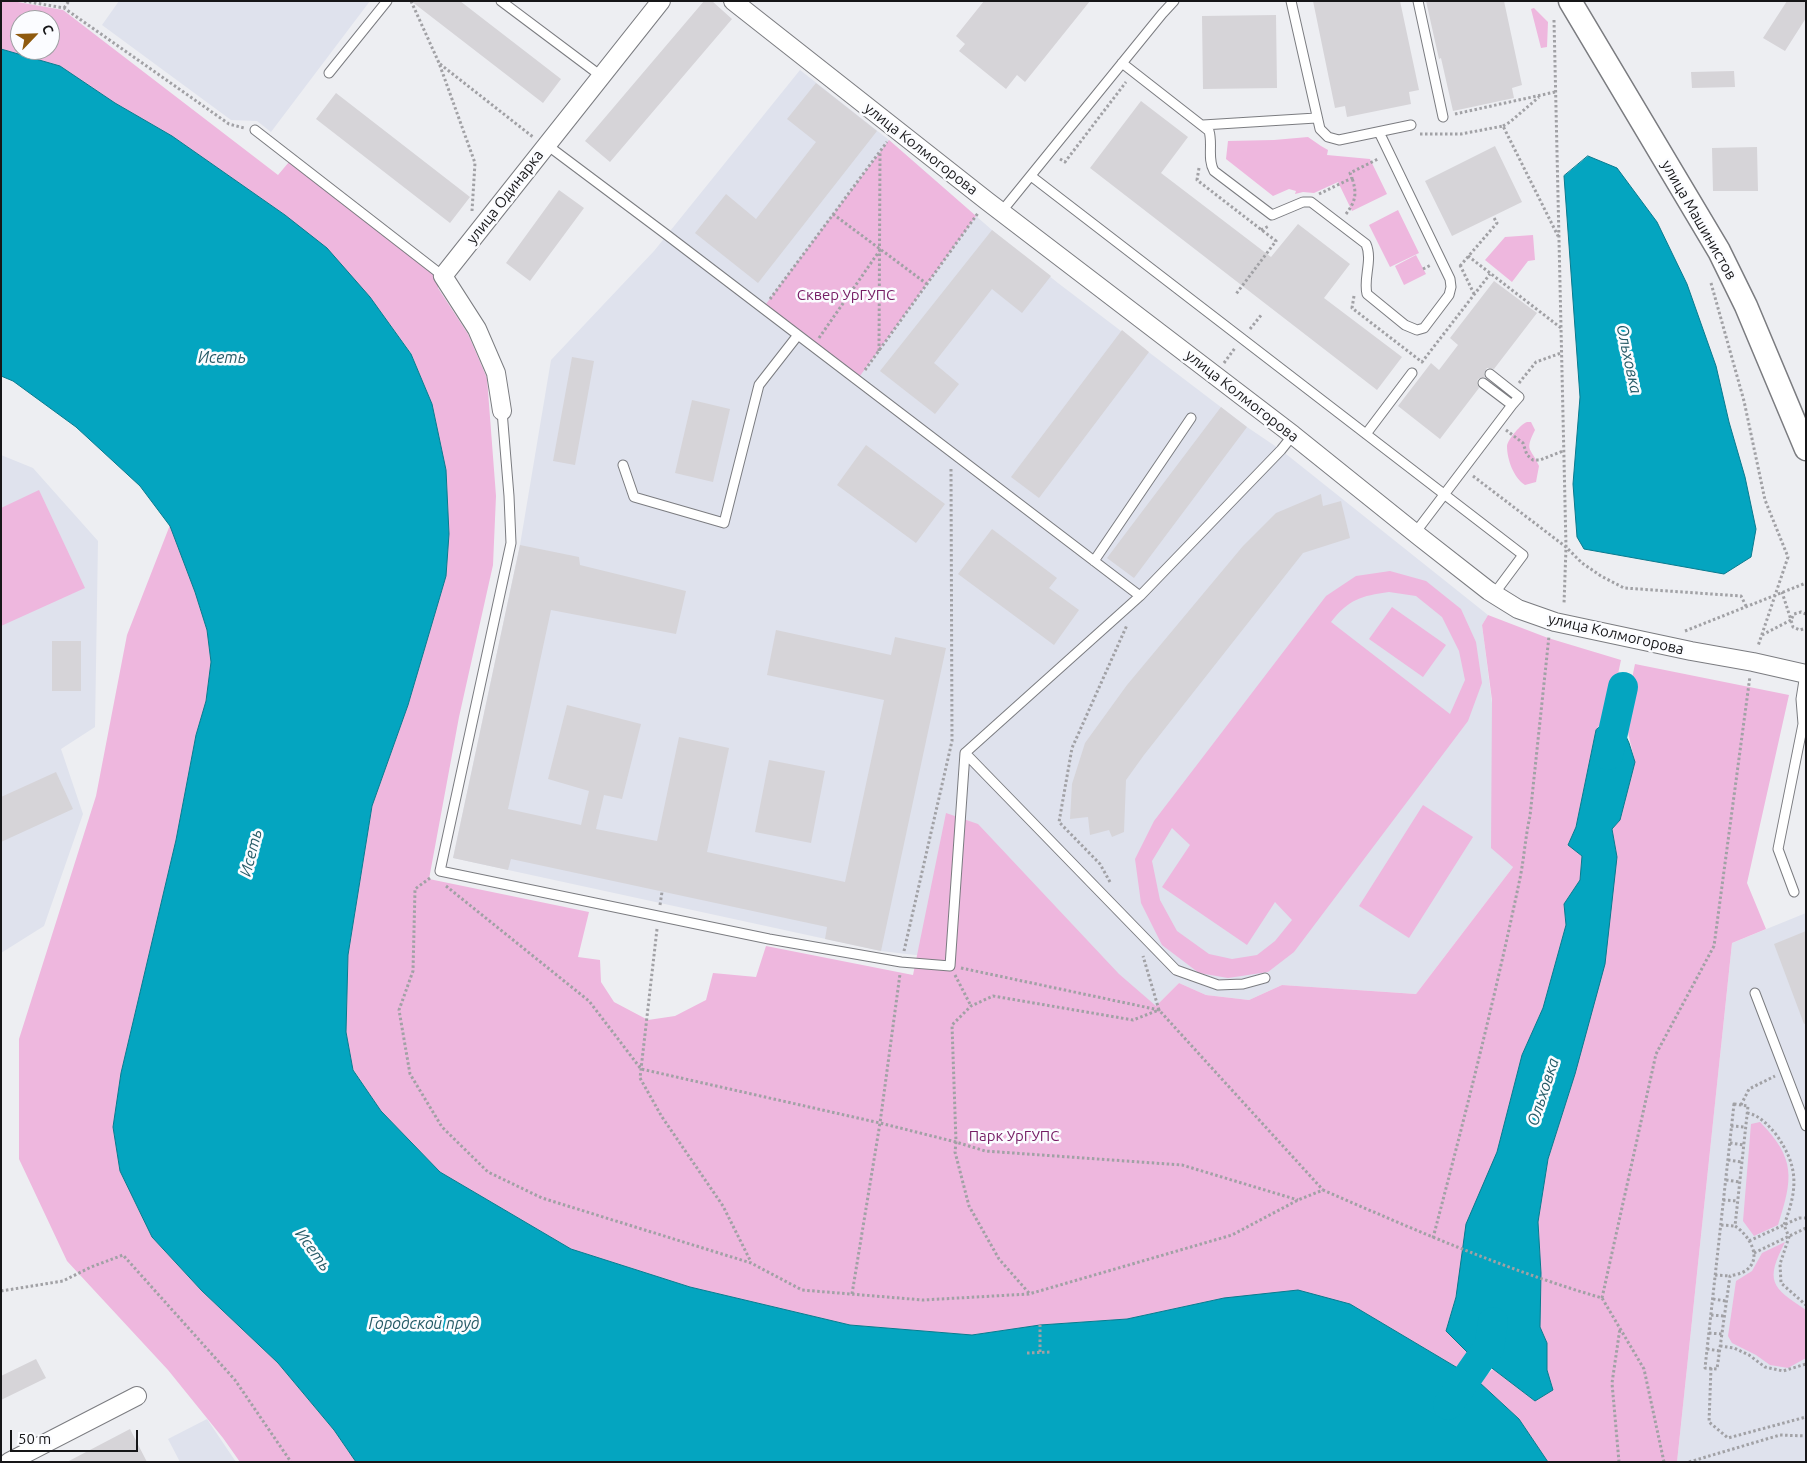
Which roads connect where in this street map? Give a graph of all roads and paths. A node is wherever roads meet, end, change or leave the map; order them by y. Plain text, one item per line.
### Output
1 (24, 1) edge
2 (69, 1) edge
3 (387, 1) edge
4 (411, 1) edge
5 (501, 1) edge
6 (661, 1) edge
7 (733, 1) edge
8 (1174, 1) edge
9 (1292, 1) edge
10 (1418, 1) edge
11 (1570, 1) edge
12 (64, 8) junction
13 (1554, 20) dead end
14 (1122, 62) junction
15 (439, 63) junction
16 (329, 73) dead end
17 (601, 76) junction
18 (1555, 92) junction
19 (1541, 95) junction
20 (1443, 117) joint
21 (1316, 118) junction
22 (1203, 125) junction
23 (1503, 126) junction
24 (896, 129) junction
25 (1412, 129) joint
26 (255, 130) joint
27 (1379, 132) junction
28 (546, 145) junction
29 (880, 152) junction
30 (1390, 153) junction
31 (1031, 176) junction
32 (1352, 178) junction
33 (1323, 201) dead end
34 (994, 206) junction
35 (833, 214) junction
36 (1493, 216) dead end
37 (472, 218) dead end
38 (1339, 223) junction
39 (1558, 237) junction
40 (880, 249) junction
41 (1468, 256) junction
42 (1434, 264) dead end
43 (1460, 266) dead end
44 (1437, 271) dead end
45 (443, 276) junction
46 (1710, 279) dead end
47 (927, 284) junction
48 (1242, 286) dead end
49 (1236, 294) dead end
50 (763, 308) junction
51 (1561, 328) junction
52 (798, 335) junction
53 (813, 346) junction
54 (879, 352) junction
55 (1561, 353) junction
56 (1536, 362) dead end
57 (1412, 373) dead end
58 (1490, 374) dead end
59 (857, 380) junction
60 (1483, 383) dead end
61 (1512, 405) junction
62 (502, 411) joint
63 (1191, 418) dead end
64 (1498, 424) junction
65 (1366, 434) junction
66 (1293, 435) junction
67 (1806, 449) edge
68 (1564, 451) junction
69 (951, 452) junction
70 (623, 465) dead end
71 (1464, 469) junction
72 (1444, 494) junction
73 (1414, 533) junction
74 (1566, 548) junction
75 (1094, 562) junction
76 (1806, 582) edge
77 (1782, 592) junction
78 (1494, 594) junction
79 (1776, 594) junction
80 (1140, 596) junction
81 (1564, 604) dead end
82 (1746, 606) junction
83 (1806, 614) edge
84 (1791, 620) junction
85 (1128, 623) dead end
86 (1806, 628) edge
87 (1685, 631) dead end
88 (1550, 633) dead end
89 (1761, 636) junction
90 (1757, 648) dead end
91 (1750, 674) dead end
92 (1805, 674) edge
93 (1804, 724) edge
94 (965, 753) junction
95 (1100, 864) dead end
96 (433, 875) dead end
97 (441, 882) dead end
98 (662, 892) dead end
99 (1794, 892) dead end
100 (659, 917) junction
101 (901, 962) junction
102 (950, 966) junction
103 (1265, 978) dead end
104 (1755, 993) dead end
105 (971, 1006) junction
106 (1159, 1010) junction
107 (641, 1069) junction
108 (1775, 1076) dead end
109 (1741, 1105) junction
110 (1747, 1114) junction
111 (880, 1123) junction
112 (1731, 1126) junction
113 (1806, 1126) edge
114 (1746, 1127) junction
115 (956, 1142) junction
116 (1730, 1144) junction
117 (1744, 1145) junction
118 (1728, 1160) junction
119 (1742, 1162) junction
120 (1726, 1180) junction
121 (1740, 1182) junction
122 (1323, 1190) junction
123 (1298, 1200) junction
124 (1724, 1200) junction
125 (1738, 1201) junction
126 (1806, 1218) edge
127 (1721, 1225) junction
128 (1784, 1225) junction
129 (1735, 1226) junction
130 (1806, 1228) edge
131 (1789, 1237) junction
132 (1433, 1238) junction
133 (1750, 1241) junction
134 (1754, 1253) junction
135 (751, 1263) junction
136 (1715, 1276) junction
137 (1730, 1276) junction
138 (1, 1291) edge
139 (852, 1294) junction
140 (1029, 1294) junction
141 (1602, 1298) junction
142 (1712, 1299) junction
143 (1726, 1301) junction
144 (1806, 1305) edge
145 (1711, 1315) junction
146 (1724, 1316) junction
147 (1040, 1325) dead end
148 (1620, 1328) junction
149 (1709, 1333) junction
150 (1722, 1334) junction
151 (1720, 1349) junction
152 (1707, 1350) junction
153 (1040, 1352) junction
154 (1051, 1352) dead end
155 (1027, 1353) dead end
156 (1806, 1365) edge
157 (1711, 1368) junction
158 (137, 1396) dead end
159 (1806, 1417) edge
160 (1806, 1436) edge
161 (10, 1462) edge
162 (291, 1462) edge
163 (1619, 1462) edge
164 (1664, 1462) edge
165 (1689, 1462) edge

1 - 12 path
2 - 12 path
3 - 16 lane
4 - 15 path
5 - 17 lane
6 - 17 street, улица Одинарка
7 - 24 street, улица Колмогорова
8 - 14 lane
9 - 21 lane
10 - 20 lane
11 - 67 street, улица Машинистов
12 - 26 path
13 - 18 path
14 - 22 lane
14 - 31 lane
15 - 28 path
15 - 37 path
17 - 28 street, улица Одинарка
18 - 19 path
18 - 39 path
19 - 20 path
19 - 23 path
21 - 22 lane
21 - 27 lane
22 - 38 lane
23 - 25 path
23 - 39 path
24 - 29 path
24 - 34 street, улица Колмогорова
25 - 27 lane
26 - 45 lane
27 - 30 lane
28 - 45 street, улица Одинарка
28 - 50 lane
29 - 35 path
29 - 40 path
30 - 32 path
30 - 38 lane
31 - 34 lane
31 - 65 lane
32 - 33 path
32 - 38 path
34 - 47 path
34 - 66 street, улица Колмогорова
35 - 40 path
35 - 50 path
36 - 41 path
39 - 51 path
40 - 47 path
40 - 53 path
40 - 54 path
41 - 43 path
41 - 51 path
42 - 44 path
45 - 62 street
46 - 79 path
47 - 54 path
48 - 49 path
50 - 52 lane
51 - 55 path
52 - 53 lane
52 - 70 lane
53 - 59 lane
54 - 59 path
55 - 56 path
55 - 68 path
57 - 65 lane
58 - 61 lane
59 - 69 lane
60 - 61 lane
61 - 64 lane
62 - 100 lane
63 - 75 lane
64 - 68 path
64 - 71 lane
65 - 72 lane
66 - 73 street, улица Колмогорова
66 - 80 lane
68 - 74 path
69 - 75 lane
69 - 101 path
71 - 72 lane
71 - 74 path
72 - 73 lane
72 - 78 lane
73 - 78 street, улица Колмогорова
74 - 81 path
74 - 82 path
75 - 80 lane
76 - 77 path
77 - 79 path
77 - 84 path
78 - 92 street, улица Колмогорова
79 - 82 path
79 - 89 path
80 - 94 lane
82 - 87 path
83 - 84 path
84 - 86 path
84 - 89 path
85 - 95 path
88 - 132 path
89 - 90 path
91 - 141 path
92 - 93 lane
93 - 99 lane
94 - 102 lane
94 - 103 lane
96 - 135 path
97 - 107 path
98 - 100 path
100 - 101 lane
100 - 107 path
101 - 102 lane
101 - 111 path
102 - 105 path
102 - 106 path
104 - 113 lane
105 - 106 path
105 - 115 path
106 - 122 path
107 - 111 path
107 - 135 path
108 - 109 path
109 - 110 path
109 - 112 path
110 - 114 path
110 - 128 path
111 - 115 path
111 - 139 path
112 - 114 path
112 - 116 path
114 - 117 path
115 - 123 path
115 - 140 path
116 - 117 path
116 - 118 path
117 - 119 path
118 - 119 path
118 - 120 path
119 - 121 path
120 - 121 path
120 - 124 path
121 - 125 path
122 - 123 path
122 - 132 path
123 - 140 path
124 - 125 path
124 - 127 path
125 - 129 path
126 - 128 path
127 - 129 path
127 - 136 path
128 - 131 path
128 - 133 path
129 - 133 path
130 - 131 path
131 - 134 path
131 - 144 path
132 - 141 path
133 - 134 path
134 - 137 path
135 - 139 path
136 - 137 path
136 - 142 path
137 - 143 path
138 - 162 path
139 - 140 path
141 - 148 path
142 - 143 path
142 - 145 path
143 - 146 path
145 - 146 path
145 - 149 path
146 - 150 path
147 - 153 path
148 - 163 path
148 - 164 path
149 - 150 path
149 - 152 path
150 - 151 path
151 - 152 path
151 - 156 path
151 - 157 path
152 - 157 path
153 - 154 path
153 - 155 path
157 - 159 path
158 - 161 street
160 - 165 path

